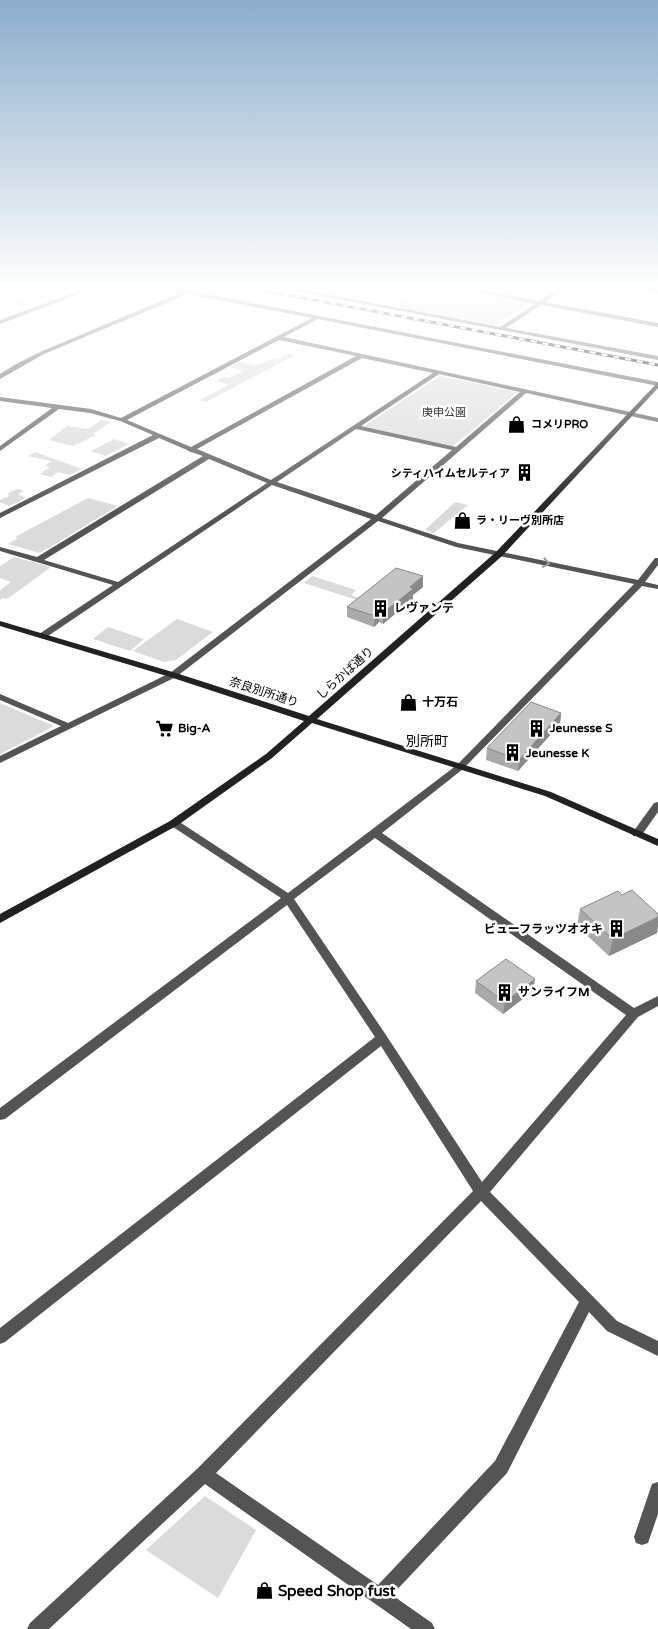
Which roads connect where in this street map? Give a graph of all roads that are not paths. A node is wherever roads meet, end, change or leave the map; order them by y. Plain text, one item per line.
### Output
1 (26, 361) edge
2 (235, 361) edge
3 (352, 361) edge
4 (390, 361) edge
5 (541, 361) edge
6 (438, 372) junction
7 (0, 377) edge
8 (658, 384) edge
9 (525, 391) junction
10 (0, 399) edge
11 (59, 406) junction
12 (631, 414) junction
13 (122, 420) junction
14 (658, 420) edge
15 (355, 427) junction
16 (156, 436) junction
17 (0, 449) edge
18 (456, 449) junction
19 (190, 450) junction
20 (207, 457) junction
21 (272, 484) junction
22 (0, 516) edge
23 (377, 518) junction
24 (0, 549) edge
25 (498, 554) junction
26 (38, 560) junction
27 (658, 560) edge
28 (641, 582) junction
29 (118, 584) junction
30 (658, 587) edge
31 (0, 622) edge
32 (42, 636) junction
33 (173, 675) junction
34 (0, 697) edge
35 (311, 720) junction
36 (68, 726) junction
37 (0, 760) edge
38 (460, 766) junction
39 (658, 805) edge
40 (174, 823) junction
41 (375, 833) junction
42 (637, 834) junction
43 (658, 843) edge
44 (288, 898) junction
45 (0, 919) edge
46 (658, 1000) edge
47 (634, 1014) junction
48 (382, 1038) junction
49 (0, 1115) edge
50 (482, 1192) junction
51 (586, 1300) junction
52 (0, 1337) edge
53 (658, 1349) edge
54 (204, 1474) junction
55 (658, 1490) edge
56 (642, 1538) dead end
57 (380, 1597) junction
58 (36, 1629) edge
59 (426, 1629) edge

1 - 7 street
2 - 13 street
3 - 19 street
4 - 6 street
5 - 8 street
6 - 9 street
6 - 15 street
8 - 12 street, しらかば通り
9 - 12 street
9 - 18 street
10 - 11 street
11 - 13 street
11 - 17 street
12 - 14 street
12 - 25 street, しらかば通り
13 - 16 street
15 - 18 street
15 - 21 street
16 - 19 street
16 - 22 street
18 - 23 street
19 - 20 street
20 - 21 street
20 - 26 street
21 - 23 street
21 - 29 street
23 - 25 street
23 - 33 street
24 - 26 street
25 -> 28 street
25 - 35 street, しらかば通り
26 - 29 street
27 - 28 street
28 - 30 street
28 - 38 street
29 - 32 street
31 - 32 street, 奈良別所通り
32 - 33 street, 奈良別所通り
33 - 35 street, 奈良別所通り
33 - 36 street
34 - 36 street
35 - 38 street, 奈良別所通り
35 - 40 street, しらかば通り
36 - 37 street
38 - 41 street
38 - 42 street, 奈良別所通り
39 - 42 street
40 - 44 street
40 - 45 street, しらかば通り
41 - 44 street
41 - 47 street
42 - 43 street, 奈良別所通り
44 - 48 street
44 - 49 street
46 - 47 street
47 - 50 street
48 - 50 street
48 - 52 street
50 - 51 street
50 - 54 street
51 - 53 street
51 - 57 street
54 - 57 street
54 - 58 street
55 - 56 street
57 - 59 street

